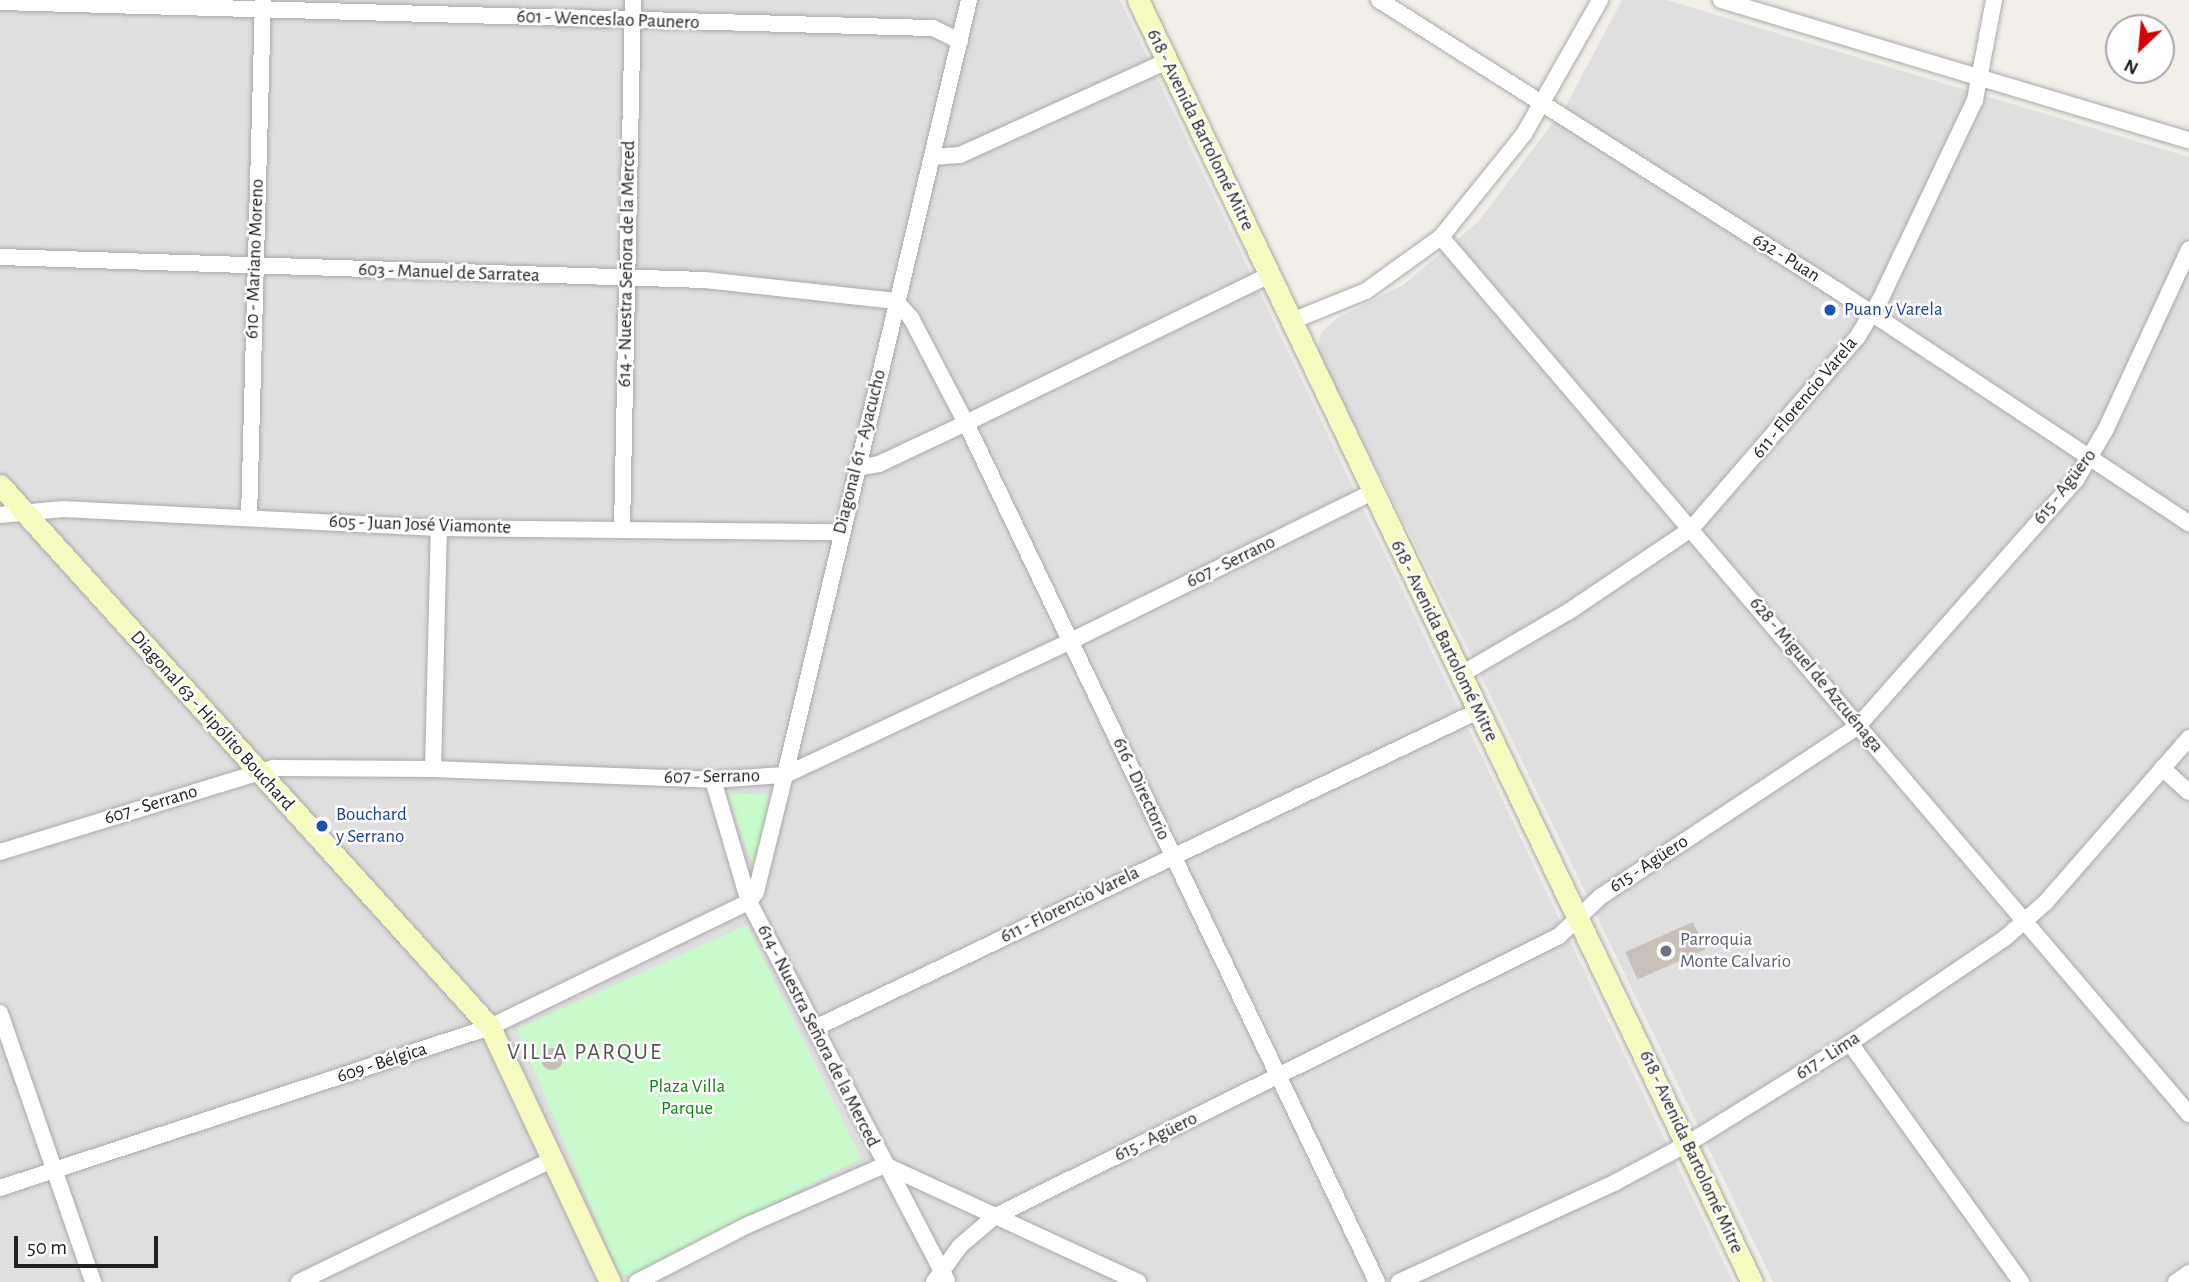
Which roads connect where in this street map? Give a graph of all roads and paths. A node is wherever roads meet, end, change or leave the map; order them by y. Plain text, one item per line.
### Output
1 (633, 0) edge
2 (969, 0) edge
3 (1138, 0) edge
4 (1380, 0) edge
5 (1600, 0) edge
6 (1721, 0) edge
7 (1994, 0) edge
8 (0, 2) edge
9 (263, 5) edge
10 (633, 21) junction
11 (960, 41) junction
12 (1167, 61) junction
13 (1982, 79) junction
14 (1543, 104) junction
15 (2189, 140) edge
16 (932, 157) junction
17 (1441, 237) junction
18 (2189, 249) edge
19 (0, 257) edge
20 (254, 266) junction
21 (1269, 275) junction
22 (625, 279) junction
23 (896, 301) junction
24 (1873, 314) junction
25 (1292, 321) junction
26 (966, 424) junction
27 (2091, 457) junction
28 (856, 468) junction
29 (0, 485) edge
30 (1372, 492) junction
31 (23, 510) junction
32 (0, 515) edge
33 (249, 518) junction
34 (2189, 523) edge
35 (439, 528) junction
36 (622, 529) junction
37 (1691, 529) junction
38 (841, 532) junction
39 (1071, 641) junction
40 (1460, 675) junction
41 (1478, 711) junction
42 (1858, 726) junction
43 (2189, 737) edge
44 (2162, 768) junction
45 (433, 769) junction
46 (258, 772) junction
47 (785, 775) junction
48 (713, 780) junction
49 (2189, 792) edge
50 (0, 852) edge
51 (1171, 856) junction
52 (749, 902) junction
53 (1581, 918) junction
54 (2027, 920) junction
55 (0, 1013) edge
56 (491, 1027) junction
57 (815, 1028) junction
58 (1850, 1043) junction
59 (1278, 1077) junction
60 (2189, 1114) edge
61 (1687, 1144) junction
62 (554, 1159) junction
63 (885, 1165) junction
64 (52, 1171) junction
65 (0, 1188) edge
66 (994, 1217) junction
67 (2189, 1273) edge
68 (941, 1279) edge
69 (93, 1282) edge
70 (299, 1282) edge
71 (610, 1282) edge
72 (637, 1282) edge
73 (1138, 1282) edge
74 (1377, 1282) edge
75 (1399, 1282) edge
76 (1752, 1282) edge
77 (2021, 1282) edge
78 (2176, 1282) edge

1 - 10 street, 614 - Nuestra Señora de la Merced
2 - 11 street, Diagonal 61 - Ayacucho
3 - 12 main road, 618 - Avenida Bartolomé Mitre
4 - 14 street, 632 - Puan
5 - 14 street
6 - 13 street
7 - 13 street, 611 - Florencio Varela
8 - 9 street, 601 - Wenceslao Paunero
9 - 10 street, 601 - Wenceslao Paunero
9 - 20 street, 610 - Mariano Moreno
10 - 11 street, 601 - Wenceslao Paunero
10 - 22 street, 614 - Nuestra Señora de la Merced
11 - 16 street, Diagonal 61 - Ayacucho
12 - 16 street
12 - 21 main road, 618 - Avenida Bartolomé Mitre
13 - 15 street
13 - 24 street, 611 - Florencio Varela
14 - 17 street
14 - 24 street, 632 - Puan
16 - 23 street, Diagonal 61 - Ayacucho
17 - 25 street
17 - 37 street, 628 - Miguel de Azcuénaga
18 - 27 street, 615 - Agüero
19 - 20 street, 603 - Manuel de Sarratea
20 - 22 street, 603 - Manuel de Sarratea
20 - 33 street, 610 - Mariano Moreno
21 - 25 main road, 618 - Avenida Bartolomé Mitre
21 - 26 street
22 - 23 street, 603 - Manuel de Sarratea
22 - 36 street, 614 - Nuestra Señora de la Merced
23 - 26 street, 616 - Directorio
23 - 28 street, Diagonal 61 - Ayacucho
24 - 27 street, 632 - Puan
24 - 37 street, 611 - Florencio Varela
25 - 30 main road, 618 - Avenida Bartolomé Mitre
26 - 28 street
26 - 39 street, 616 - Directorio
27 - 34 street, 632 - Puan
27 - 42 street, 615 - Agüero
28 - 38 street, Diagonal 61 - Ayacucho
29 - 31 main road, Diagonal 63 - Hipólito Bouchard
30 - 39 street, 607 - Serrano
30 - 40 main road, 618 - Avenida Bartolomé Mitre
31 - 32 street, 605 - Juan José Viamonte
31 - 33 street, 605 - Juan José Viamonte
31 - 46 main road, Diagonal 63 - Hipólito Bouchard
33 - 35 street, 605 - Juan José Viamonte
35 - 36 street, 605 - Juan José Viamonte
35 - 45 street
36 - 38 street, 605 - Juan José Viamonte
37 - 40 street, 611 - Florencio Varela
37 - 42 street, 628 - Miguel de Azcuénaga
38 - 47 street, Diagonal 61 - Ayacucho
39 - 47 street, 607 - Serrano
39 - 51 street, 616 - Directorio
40 - 41 main road, 618 - Avenida Bartolomé Mitre
41 - 51 street, 611 - Florencio Varela
41 - 53 main road, 618 - Avenida Bartolomé Mitre
42 - 53 street, 615 - Agüero
42 - 54 street, 628 - Miguel de Azcuénaga
43 - 44 street, 617 - Lima
44 - 49 street
44 - 54 street, 617 - Lima
45 - 46 street, 607 - Serrano
45 - 48 street, 607 - Serrano
46 - 50 street, 607 - Serrano
46 - 56 main road, Diagonal 63 - Hipólito Bouchard
47 - 48 street, 607 - Serrano
47 - 52 street, Diagonal 61 - Ayacucho
48 - 52 street, 614 - Nuestra Señora de la Merced
51 - 57 street, 611 - Florencio Varela
51 - 59 street, 616 - Directorio
52 - 56 street, 609 - Bélgica
52 - 57 street, 614 - Nuestra Señora de la Merced
53 - 59 street, 615 - Agüero
53 - 61 main road, 618 - Avenida Bartolomé Mitre
54 - 58 street, 617 - Lima
54 - 60 street, 628 - Miguel de Azcuénaga
55 - 64 street
56 - 62 main road, Diagonal 63 - Hipólito Bouchard
56 - 64 street, 609 - Bélgica
57 - 63 street, 614 - Nuestra Señora de la Merced
58 - 61 street, 617 - Lima
58 - 77 street
59 - 66 street, 615 - Agüero
59 - 74 street, 616 - Directorio
61 - 75 street, 617 - Lima
61 - 76 main road, 618 - Avenida Bartolomé Mitre
62 - 70 street
62 - 71 main road, Diagonal 63 - Hipólito Bouchard
63 - 66 street
63 - 68 street, 614 - Nuestra Señora de la Merced
63 - 72 street
64 - 65 street, 609 - Bélgica
64 - 69 street
66 - 68 street, 615 - Agüero
66 - 73 street
67 - 78 street

